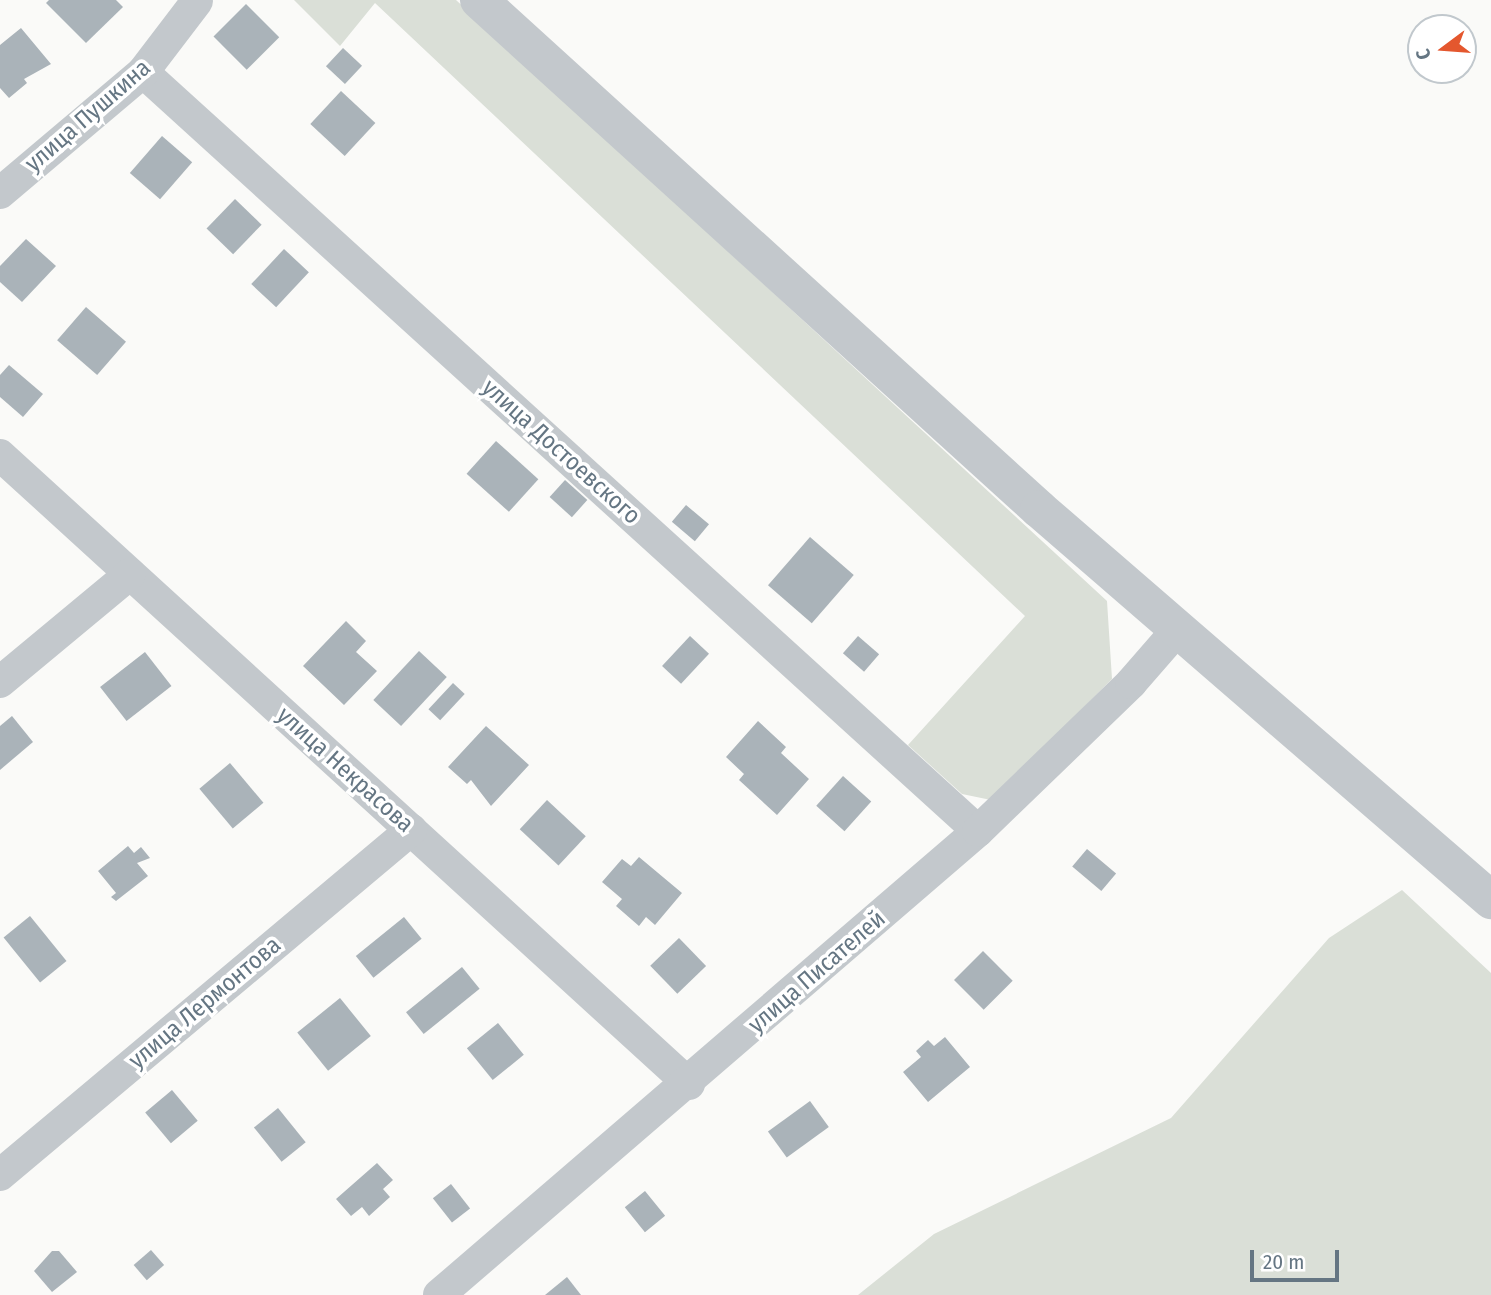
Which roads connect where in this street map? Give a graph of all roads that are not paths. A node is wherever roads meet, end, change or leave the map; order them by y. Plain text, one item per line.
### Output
1 (480, 0) edge
2 (197, 1) edge
3 (143, 72) junction
4 (0, 192) edge
5 (0, 455) edge
6 (130, 574) junction
7 (1178, 629) junction
8 (0, 682) edge
9 (411, 830) junction
10 (978, 831) junction
11 (1491, 900) edge
12 (689, 1084) junction
13 (0, 1175) edge
14 (439, 1295) edge

1 - 7 street
2 - 3 street, улица Пушкина
3 - 4 street, улица Пушкина
3 - 10 street, улица Достоевского
5 - 6 street, улица Некрасова
6 - 8 street
6 - 9 street, улица Некрасова
7 - 10 street, улица Писателей
7 - 11 street
9 - 12 street, улица Некрасова
9 - 13 street, улица Лермонтова
10 - 12 street, улица Писателей
12 - 14 street, улица Писателей

